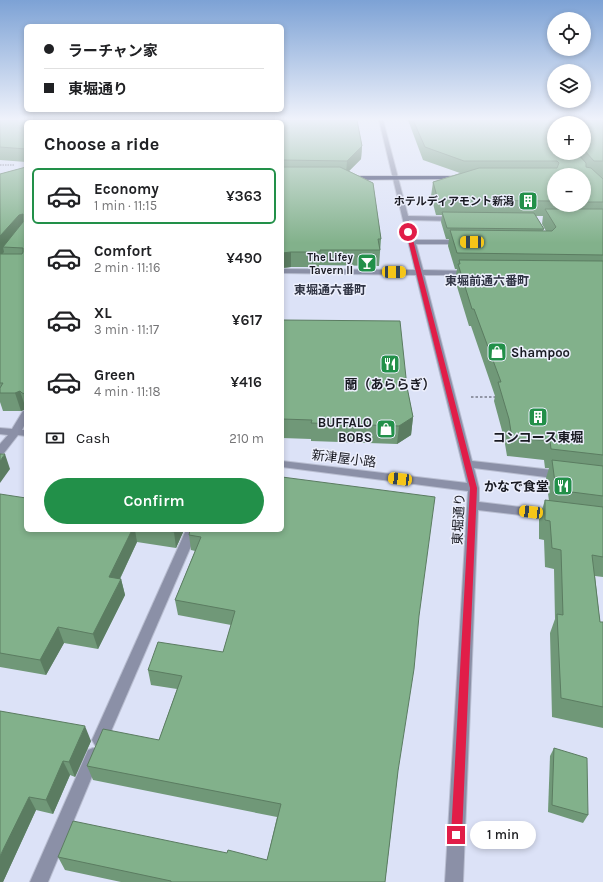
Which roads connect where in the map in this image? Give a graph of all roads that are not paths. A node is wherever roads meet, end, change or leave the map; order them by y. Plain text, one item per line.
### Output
1 (392, 161) edge
2 (335, 178) edge
3 (396, 178) junction
4 (471, 178) edge
5 (405, 218) junction
6 (458, 219) edge
7 (411, 242) junction
8 (472, 242) edge
9 (284, 271) edge
10 (419, 272) junction
11 (480, 273) edge
12 (24, 420) edge
13 (0, 431) edge
14 (21, 432) edge
15 (0, 451) edge
16 (284, 464) edge
17 (468, 464) junction
18 (573, 476) edge
19 (474, 488) junction
20 (473, 504) junction
21 (565, 517) edge
22 (191, 532) edge
23 (39, 882) edge
24 (454, 882) edge

1 - 3 street, 東堀通り
2 - 3 highway
3 - 4 highway
3 - 5 street, 東堀通り
5 - 6 street
5 - 7 street, 東堀通り
7 - 8 street
7 - 10 street, 東堀通り
9 - 10 street
10 - 11 street
10 - 17 street, 東堀通り
12 - 14 street
13 - 14 street
14 - 15 street
16 - 19 street, 新津屋小路
17 - 18 street
17 - 19 street, 東堀通り
19 - 20 street, 東堀通り
20 - 21 street
20 - 24 street, 東堀通り
22 - 23 street

